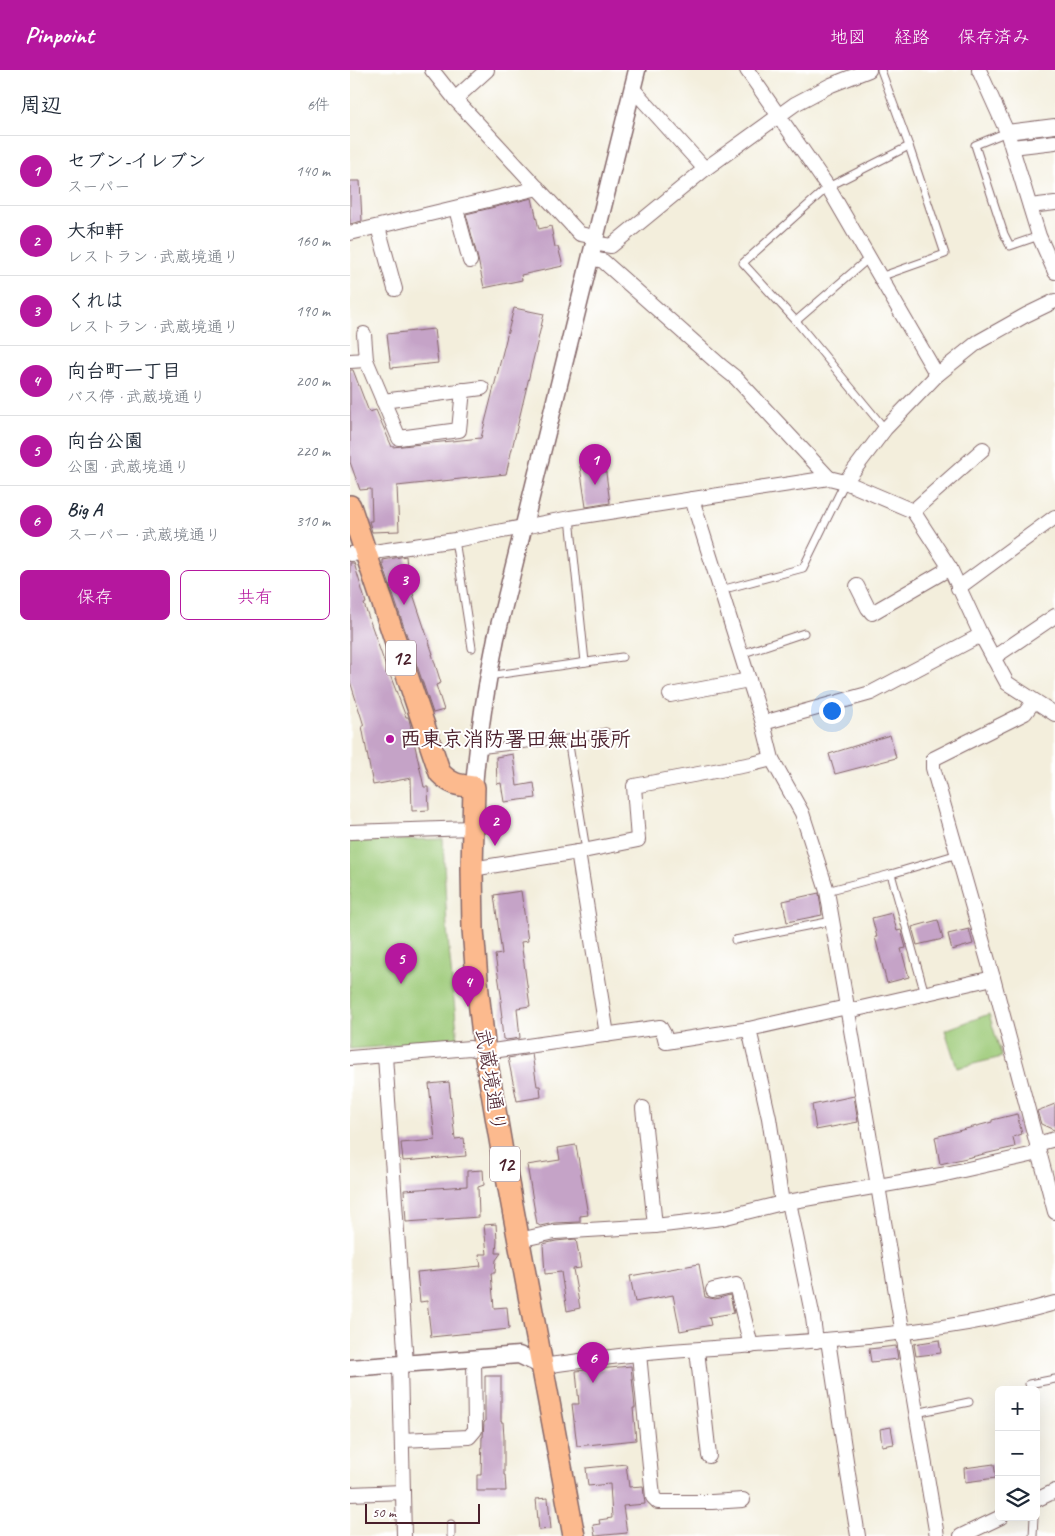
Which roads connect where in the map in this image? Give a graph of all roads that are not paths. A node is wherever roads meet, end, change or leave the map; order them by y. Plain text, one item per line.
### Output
1 (432, 70) edge
2 (488, 70) edge
3 (637, 70) edge
4 (747, 70) edge
5 (869, 70) edge
6 (882, 70) edge
7 (983, 70) edge
8 (633, 89) junction
9 (455, 100) junction
10 (779, 116) junction
11 (1055, 126) edge
12 (1007, 132) junction
13 (1055, 142) edge
14 (909, 146) junction
15 (1012, 147) junction
16 (705, 169) junction
17 (828, 187) junction
18 (538, 188) junction
19 (1055, 203) edge
20 (1030, 206) junction
21 (456, 209) junction
22 (378, 226) junction
23 (350, 233) edge
24 (1039, 236) junction
25 (595, 250) junction
26 (868, 258) junction
27 (470, 261) dead end
28 (1054, 269) edge
29 (880, 277) junction
30 (395, 289) dead end
31 (1055, 301) edge
32 (796, 321) junction
33 (364, 334) dead end
34 (366, 360) junction
35 (350, 361) edge
36 (937, 375) junction
37 (482, 388) dead end
38 (463, 390) junction
39 (383, 401) junction
40 (885, 429) junction
41 (982, 449) dead end
42 (829, 478) junction
43 (845, 482) junction
44 (692, 499) junction
45 (350, 506) edge
46 (913, 511) junction
47 (1055, 517) edge
48 (570, 518) junction
49 (523, 527) junction
50 (455, 540) junction
51 (358, 554) edge
52 (950, 568) junction
53 (857, 586) dead end
54 (958, 588) junction
55 (721, 590) junction
56 (1055, 616) edge
57 (804, 633) dead end
58 (981, 635) junction
59 (472, 648) dead end
60 (741, 654) junction
61 (622, 657) dead end
62 (993, 658) junction
63 (585, 662) junction
64 (488, 676) junction
65 (748, 680) junction
66 (670, 695) dead end
67 (1034, 701) junction
68 (1055, 714) edge
69 (763, 723) junction
70 (606, 732) dead end
71 (568, 739) junction
72 (478, 750) junction
73 (772, 759) junction
74 (474, 787) junction
75 (472, 828) junction
76 (350, 832) edge
77 (582, 851) junction
78 (958, 854) junction
79 (472, 869) junction
80 (890, 874) junction
81 (827, 891) junction
82 (832, 921) junction
83 (736, 940) dead end
84 (993, 978) junction
85 (925, 994) junction
86 (847, 1009) junction
87 (749, 1029) junction
88 (607, 1035) junction
89 (485, 1052) junction
90 (385, 1056) junction
91 (350, 1058) edge
92 (644, 1108) dead end
93 (1055, 1139) edge
94 (1038, 1148) junction
95 (878, 1186) junction
96 (785, 1203) junction
97 (1055, 1212) edge
98 (655, 1226) junction
99 (519, 1240) junction
100 (713, 1290) dead end
101 (1055, 1303) edge
102 (903, 1333) junction
103 (822, 1340) junction
104 (751, 1346) junction
105 (698, 1350) junction
106 (639, 1354) junction
107 (474, 1359) junction
108 (403, 1364) junction
109 (542, 1366) junction
110 (350, 1368) edge
111 (1055, 1379) edge
112 (1029, 1384) dead end
113 (969, 1402) dead end
114 (916, 1413) junction
115 (402, 1440) junction
116 (709, 1456) dead end
117 (1055, 1491) edge
118 (404, 1492) junction
119 (350, 1494) edge
120 (1040, 1498) edge
121 (743, 1500) dead end
122 (995, 1520) edge
123 (1034, 1521) edge
124 (452, 1524) dead end
125 (572, 1535) edge
126 (404, 1536) edge
127 (451, 1536) edge
128 (858, 1536) edge
129 (937, 1536) edge
130 (961, 1536) edge
131 (1033, 1536) edge

1 - 9 street
2 - 9 street
3 - 8 street
4 - 10 street
5 - 10 street
6 - 14 lane
7 - 12 street
8 - 16 street
8 - 25 street
9 - 18 street
10 - 16 street
10 - 17 street
11 - 12 street
12 - 15 street
12 - 24 lane
13 - 15 street
14 - 17 lane
14 - 29 lane
15 - 20 street
16 - 25 street
17 - 26 street
17 - 32 lane
18 - 21 street
18 - 25 street
19 - 20 street
20 - 24 street
21 - 22 street
21 - 27 street
22 - 23 street
22 - 30 street
24 - 28 street
25 - 42 street
25 - 49 street
26 - 29 street
26 - 32 lane
29 - 36 street
31 - 36 street
32 - 40 lane
33 - 34 street
34 - 35 street
34 - 39 street
36 - 40 street
37 - 38 street
38 - 39 street
38 - 39 street
40 - 43 street
41 - 46 street
42 - 43 street
42 - 44 street
43 - 46 street
43 - 55 lane
44 - 48 street
44 - 55 street
45 - 51 main road, 12
46 - 52 street
47 - 54 street
48 - 49 street
48 - 63 lane
49 - 50 street
49 - 64 street
50 - 51 street
50 - 59 lane
51 - 74 main road, 12
52 - 53 street
52 - 54 street
54 - 58 street
55 - 60 street
56 - 62 street
57 - 60 lane
58 - 62 street
58 - 69 street
60 - 65 street
61 - 63 lane
62 - 67 street
63 - 64 lane
64 - 72 street
65 - 66 street
65 - 69 street
67 - 68 street
67 - 78 street
69 - 73 street
70 - 71 lane
71 - 72 lane
71 - 77 lane
72 - 74 street
73 - 77 street
73 - 81 street
74 - 75 main road, 武蔵境通り / 12
75 - 76 street
75 - 79 main road, 武蔵境通り / 12
77 - 79 street
77 - 88 street
78 - 80 lane
78 - 84 street
79 - 89 main road, 武蔵境通り / 12
80 - 81 lane
80 - 85 lane
81 - 82 street
82 - 83 lane
82 - 86 street
84 - 85 street
84 - 94 street
85 - 86 street
86 - 87 street
86 - 95 street
87 - 88 street
87 - 96 street
88 - 89 street
89 - 90 street
89 - 99 main road, 武蔵境通り / 12
90 - 91 street
90 - 108 street
92 - 98 street
93 - 94 street
94 - 95 street
94 - 97 street
95 - 96 street
95 - 102 street
96 - 98 street
96 - 103 street
98 - 99 street
99 - 109 main road, 武蔵境通り / 12
100 - 104 street
101 - 102 street
102 - 103 street
102 - 114 street
103 - 104 street
103 - 128 street
104 - 105 street
105 - 106 street
105 - 116 street
106 - 109 street
106 - 121 street
107 - 108 street
107 - 109 street
107 - 115 street
108 - 110 street
108 - 115 street
109 - 125 main road, 武蔵境通り / 12
111 - 112 lane
113 - 114 lane
114 - 129 street
115 - 118 street
117 - 120 street
118 - 119 street
118 - 126 street
122 - 130 street
123 - 131 lane
124 - 127 lane

